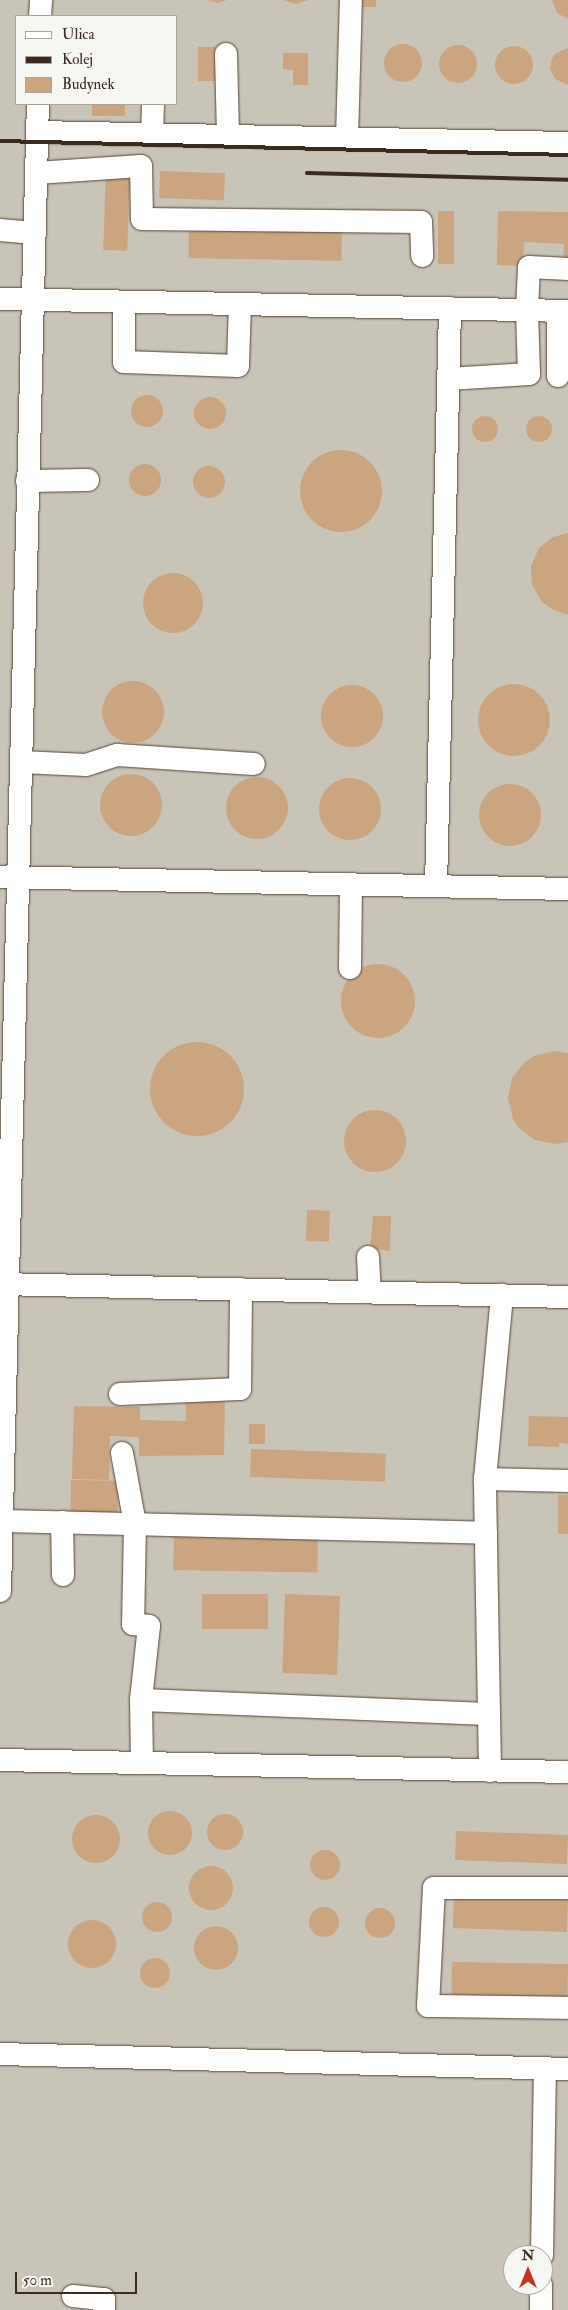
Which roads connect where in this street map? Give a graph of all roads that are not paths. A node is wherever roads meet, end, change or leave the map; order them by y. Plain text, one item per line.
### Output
1 (41, 0) edge
2 (351, 0) edge
3 (40, 15) edge
4 (226, 54) dead end
5 (38, 105) edge
6 (153, 105) edge
7 (37, 132) junction
8 (152, 134) junction
9 (228, 136) junction
10 (347, 139) junction
11 (568, 143) edge
12 (36, 173) junction
13 (0, 230) edge
14 (34, 233) junction
15 (422, 256) dead end
16 (568, 269) edge
17 (0, 299) edge
18 (31, 300) junction
19 (124, 302) junction
20 (240, 304) junction
21 (450, 308) junction
22 (527, 310) junction
23 (563, 311) edge
24 (529, 374) junction
25 (563, 377) edge
26 (448, 379) junction
27 (88, 480) dead end
28 (27, 481) junction
29 (21, 762) junction
30 (254, 764) dead end
31 (9, 877) edge
32 (351, 884) junction
33 (436, 886) junction
34 (568, 889) edge
35 (350, 968) dead end
36 (368, 1257) dead end
37 (4, 1284) edge
38 (241, 1289) junction
39 (370, 1292) junction
40 (502, 1295) junction
41 (568, 1296) edge
42 (120, 1394) dead end
43 (122, 1453) dead end
44 (486, 1479) junction
45 (568, 1481) edge
46 (2, 1521) junction
47 (62, 1522) junction
48 (135, 1524) junction
49 (486, 1533) junction
50 (63, 1575) dead end
51 (0, 1591) edge
52 (141, 1700) junction
53 (489, 1714) junction
54 (0, 1760) edge
55 (142, 1763) junction
56 (490, 1771) junction
57 (568, 1772) edge
58 (568, 1888) edge
59 (568, 2008) edge
60 (0, 2054) edge
61 (545, 2069) junction
62 (568, 2069) edge
63 (542, 2245) edge
64 (541, 2295) edge
65 (73, 2296) dead end
66 (104, 2310) edge
67 (541, 2310) edge

1 - 3 lane
2 - 10 lane
4 - 9 lane
5 - 7 lane
6 - 8 lane
7 - 8 lane
7 - 12 lane
8 - 9 lane
9 - 10 lane
10 - 11 lane
12 - 14 lane
12 - 15 lane
13 - 14 lane
14 - 18 lane
16 - 22 lane
17 - 18 lane
18 - 19 lane
18 - 28 lane
19 - 20 lane
19 - 20 lane
20 - 21 lane
21 - 22 lane
21 - 26 lane
22 - 23 lane
22 - 24 lane
23 - 25 lane
24 - 25 lane
24 - 26 lane
26 - 33 lane
27 - 28 lane
28 - 29 lane
29 - 30 lane
29 - 31 lane
31 - 32 lane
31 - 37 lane
32 - 33 lane
32 - 35 lane
33 - 34 lane
36 - 39 lane
37 - 38 lane
37 - 46 lane
38 - 39 lane
38 - 42 lane
39 - 40 lane
40 - 41 lane
40 - 44 lane
43 - 48 lane
44 - 45 lane
44 - 49 lane
46 - 47 lane
46 - 51 lane
47 - 48 lane
47 - 50 lane
48 - 49 lane
48 - 52 lane
49 - 53 lane
52 - 53 lane
52 - 55 lane
53 - 56 lane
54 - 55 lane
55 - 56 lane
56 - 57 lane
58 - 59 lane
60 - 61 lane
61 - 62 lane
61 - 63 lane
64 - 67 lane
65 - 66 lane

